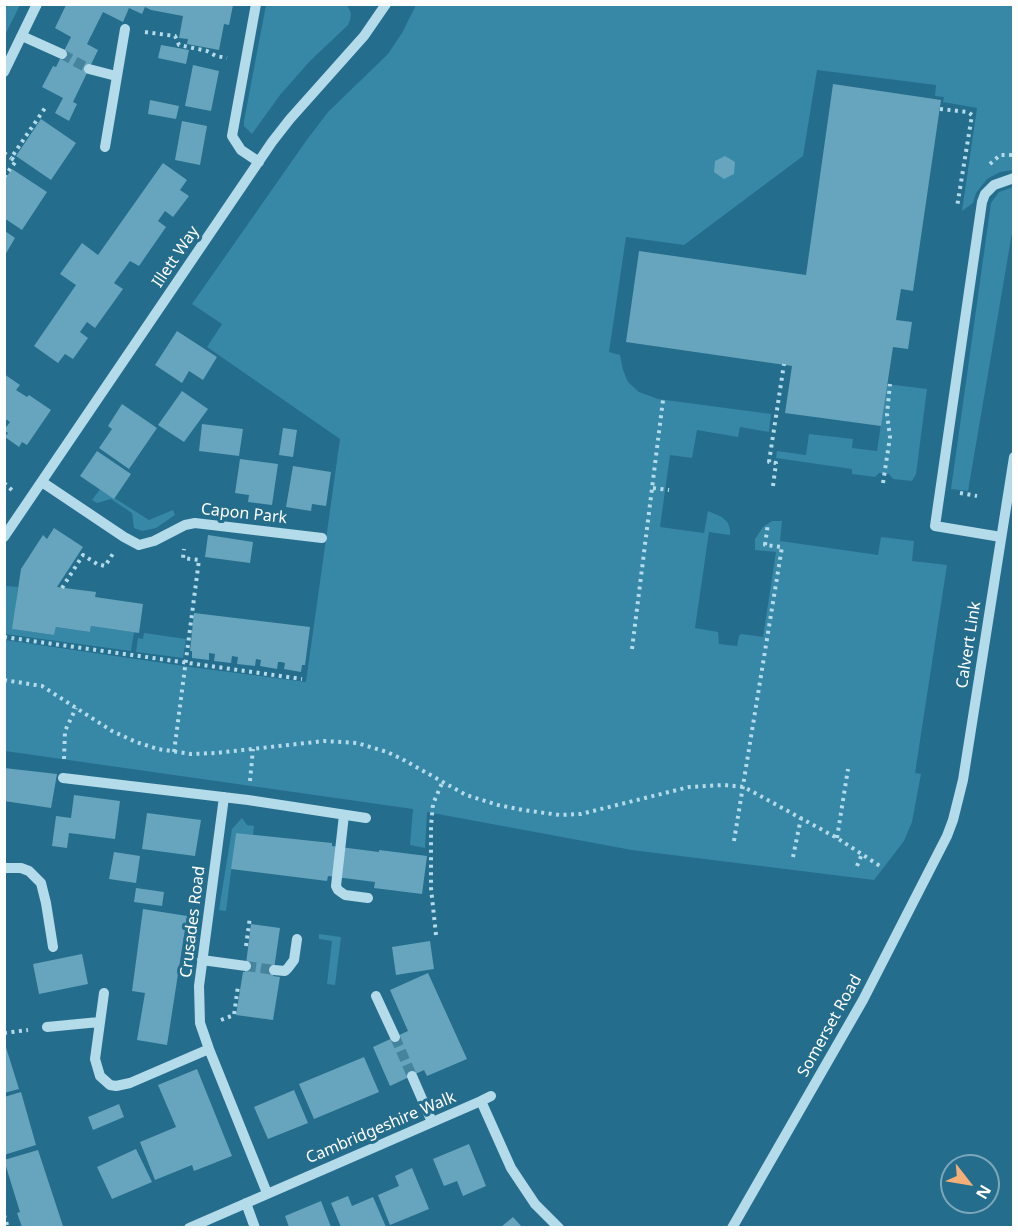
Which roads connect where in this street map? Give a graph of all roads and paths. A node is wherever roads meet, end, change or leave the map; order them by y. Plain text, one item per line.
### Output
1 (38, 4) edge
2 (256, 4) edge
3 (386, 4) edge
4 (125, 29) joint
5 (22, 36) junction
6 (62, 54) tunnel mouth
7 (245, 61) junction
8 (89, 69) tunnel mouth
9 (4, 72) edge
10 (116, 76) junction
11 (45, 108) dead end
12 (940, 109) dead end
13 (105, 147) dead end
14 (4, 153) edge
15 (11, 158) junction
16 (259, 162) junction
17 (4, 177) edge
18 (1014, 178) edge
19 (957, 207) dead end
20 (783, 364) dead end
21 (890, 384) dead end
22 (663, 400) dead end
23 (1014, 457) edge
24 (42, 482) junction
25 (883, 483) dead end
26 (773, 486) dead end
27 (653, 488) junction
28 (669, 490) dead end
29 (959, 493) dead end
30 (977, 496) dead end
31 (768, 523) dead end
32 (185, 525) junction
33 (4, 537) edge
34 (124, 537) junction
35 (1000, 537) junction
36 (322, 538) dead end
37 (62, 588) dead end
38 (4, 637) edge
39 (632, 649) dead end
40 (186, 663) junction
41 (302, 679) dead end
42 (4, 680) edge
43 (76, 708) junction
44 (253, 749) junction
45 (174, 752) junction
46 (848, 769) dead end
47 (65, 778) joint
48 (442, 783) junction
49 (744, 787) junction
50 (224, 797) junction
51 (248, 800) junction
52 (344, 815) junction
53 (366, 818) dead end
54 (801, 818) junction
55 (947, 836) joint
56 (837, 838) junction
57 (734, 841) dead end
58 (862, 855) junction
59 (793, 857) dead end
60 (857, 866) dead end
61 (4, 868) edge
62 (883, 868) dead end
63 (368, 898) dead end
64 (436, 935) dead end
65 (297, 939) dead end
66 (53, 946) dead end
67 (202, 960) junction
68 (246, 966) tunnel mouth
69 (274, 970) tunnel mouth
70 (104, 993) dead end
71 (376, 996) dead end
72 (99, 1022) junction
73 (46, 1027) dead end
74 (395, 1037) tunnel mouth
75 (208, 1049) junction
76 (412, 1076) tunnel mouth
77 (491, 1096) dead end
78 (481, 1101) junction
79 (432, 1122) junction
80 (267, 1193) junction
81 (246, 1203) junction
82 (4, 1215) edge
83 (8, 1227) edge
84 (189, 1227) edge
85 (255, 1227) edge
86 (559, 1227) edge
87 (732, 1227) edge

1 - 5 street
2 - 7 street
3 - 16 street, Illett Way
4 - 7 path
4 - 10 street
5 - 6 street
5 - 9 street
7 - 16 street
8 - 10 street
10 - 13 street
11 - 15 path
12 - 19 path
14 - 15 path
15 - 17 path
16 - 24 street, Illett Way
18 - 35 street
20 - 26 path
21 - 25 path
22 - 27 path
23 - 35 street, Calvert Link
24 - 33 street, Illett Way
24 - 34 street, Capon Park
27 - 28 path
27 - 39 path
29 - 30 path
31 - 49 path
32 - 34 street, Capon Park
32 - 36 street, Capon Park
32 - 40 path
34 - 37 path
35 - 55 street, Calvert Link
38 - 40 path
40 - 41 path
40 - 45 path
42 - 43 path
43 - 45 path
43 - 47 path
44 - 45 path
44 - 48 path
44 - 51 path
46 - 56 path
47 - 50 street
48 - 49 path
48 - 64 path
49 - 54 path
49 - 57 path
50 - 51 street
50 - 67 street, Crusades Road
51 - 52 street
52 - 53 street
52 - 63 street
54 - 56 path
54 - 59 path
55 - 87 street, Somerset Road
56 - 58 path
58 - 60 path
58 - 62 path
61 - 66 street
65 - 69 street
67 - 68 street
67 - 75 street, Crusades Road
70 - 72 street
71 - 74 street
72 - 73 street
72 - 75 street
75 - 80 street, Crusades Road
76 - 79 street
77 - 78 street
78 - 79 street, Cambridgeshire Walk
78 - 86 street, Cambridgeshire Walk
79 - 80 street, Cambridgeshire Walk
80 - 81 street, Cambridgeshire Walk
81 - 84 street, Cambridgeshire Walk
81 - 85 street
82 - 83 path

